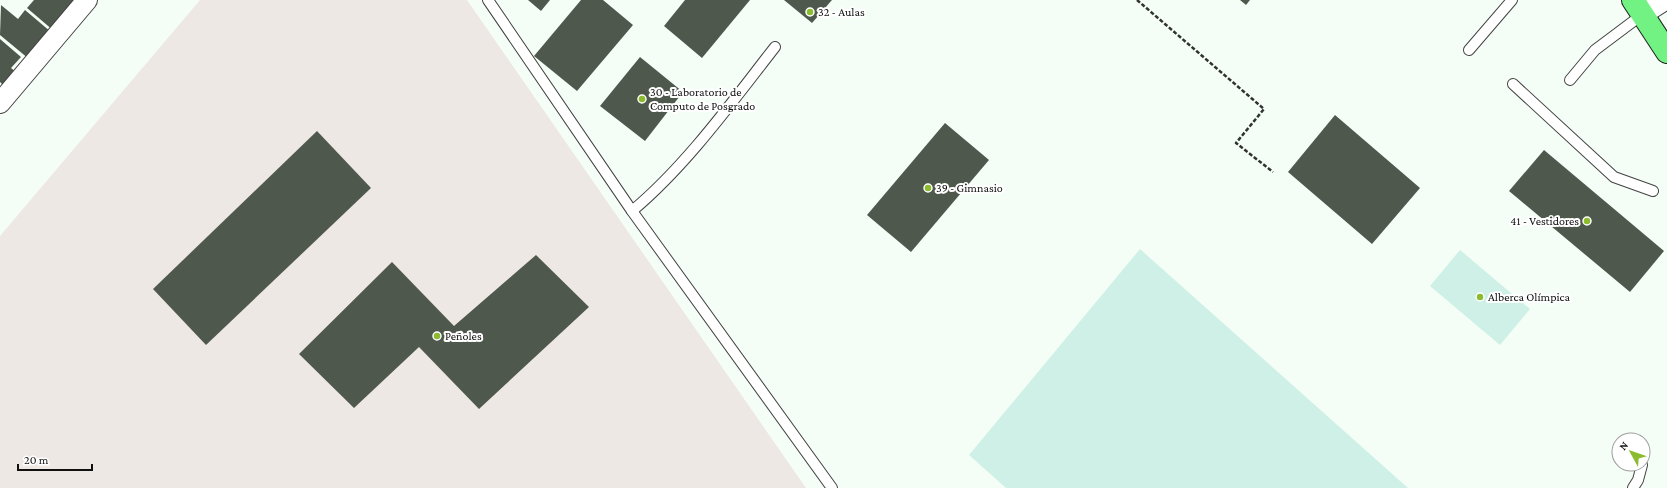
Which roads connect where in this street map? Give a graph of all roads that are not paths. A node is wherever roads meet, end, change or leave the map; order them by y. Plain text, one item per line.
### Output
1 (86, 0) edge
2 (488, 0) edge
3 (1512, 0) edge
4 (1665, 0) edge
5 (1638, 7) edge
6 (775, 47) dead end
7 (1469, 50) dead end
8 (1667, 52) edge
9 (1570, 80) dead end
10 (1513, 84) dead end
11 (0, 103) edge
12 (1654, 191) dead end
13 (632, 211) junction
14 (1640, 472) edge
15 (832, 488) edge
16 (1633, 488) edge

1 - 11 street
2 - 13 lane
3 - 7 lane
4 - 5 street
5 - 8 main road
5 - 9 lane
6 - 13 lane
10 - 12 lane
13 - 15 lane
14 - 16 lane

